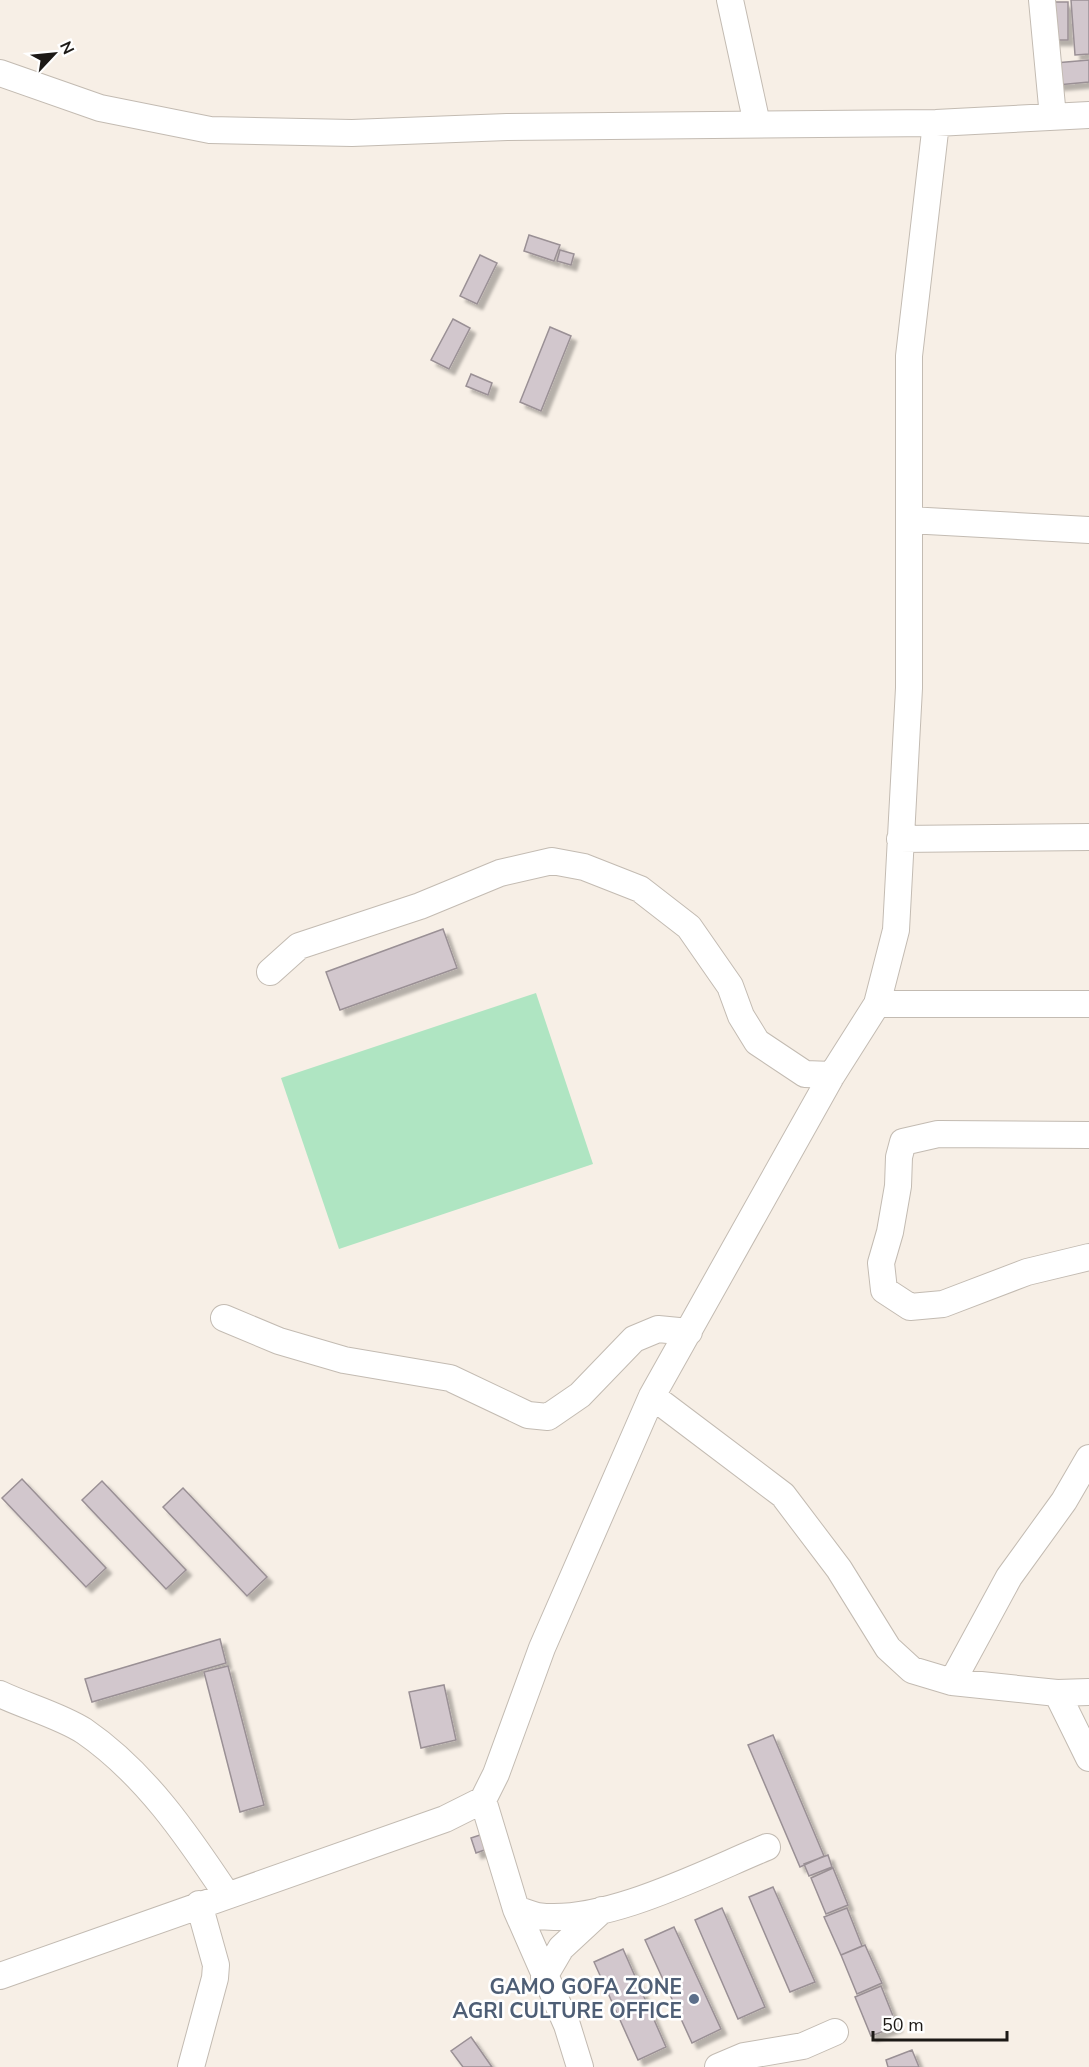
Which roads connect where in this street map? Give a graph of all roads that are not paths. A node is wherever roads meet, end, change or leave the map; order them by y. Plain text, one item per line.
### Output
1 (730, 0) edge
2 (1042, 0) edge
3 (0, 73) edge
4 (1089, 116) edge
5 (1053, 117) junction
6 (936, 123) junction
7 (757, 124) junction
8 (909, 520) junction
9 (1089, 530) edge
10 (1089, 837) edge
11 (900, 840) junction
12 (270, 972) dead end
13 (877, 1004) junction
14 (1089, 1004) edge
15 (832, 1075) junction
16 (1089, 1135) edge
17 (1089, 1257) edge
18 (224, 1318) dead end
19 (689, 1332) junction
20 (652, 1396) junction
21 (1089, 1458) edge
22 (952, 1682) junction
23 (1089, 1692) edge
24 (1057, 1693) junction
25 (0, 1694) edge
26 (1089, 1758) edge
27 (483, 1800) junction
28 (767, 1847) dead end
29 (227, 1895) junction
30 (199, 1904) junction
31 (516, 1909) junction
32 (602, 1910) junction
33 (0, 1976) edge
34 (544, 1977) junction
35 (835, 2032) dead end
36 (190, 2067) edge
37 (580, 2067) edge
38 (718, 2067) edge

1 - 7 street
2 - 5 street
3 - 7 street
4 - 5 street
5 - 6 street
6 - 7 street
6 - 8 street
8 - 9 street
8 - 11 street
10 - 11 street
11 - 13 street
12 - 15 street
13 - 14 street
13 - 15 street
15 - 19 street
16 - 17 street
18 - 19 street
19 - 20 street
20 - 22 street
20 - 27 street
21 - 22 street
22 - 24 street
23 - 24 street
24 - 26 street
25 - 29 street
27 - 29 street
27 - 31 street
28 - 32 street
29 - 30 street
30 - 33 street
30 - 36 street
31 - 32 street
31 - 34 street
32 - 34 street
34 - 37 street
35 - 38 street

